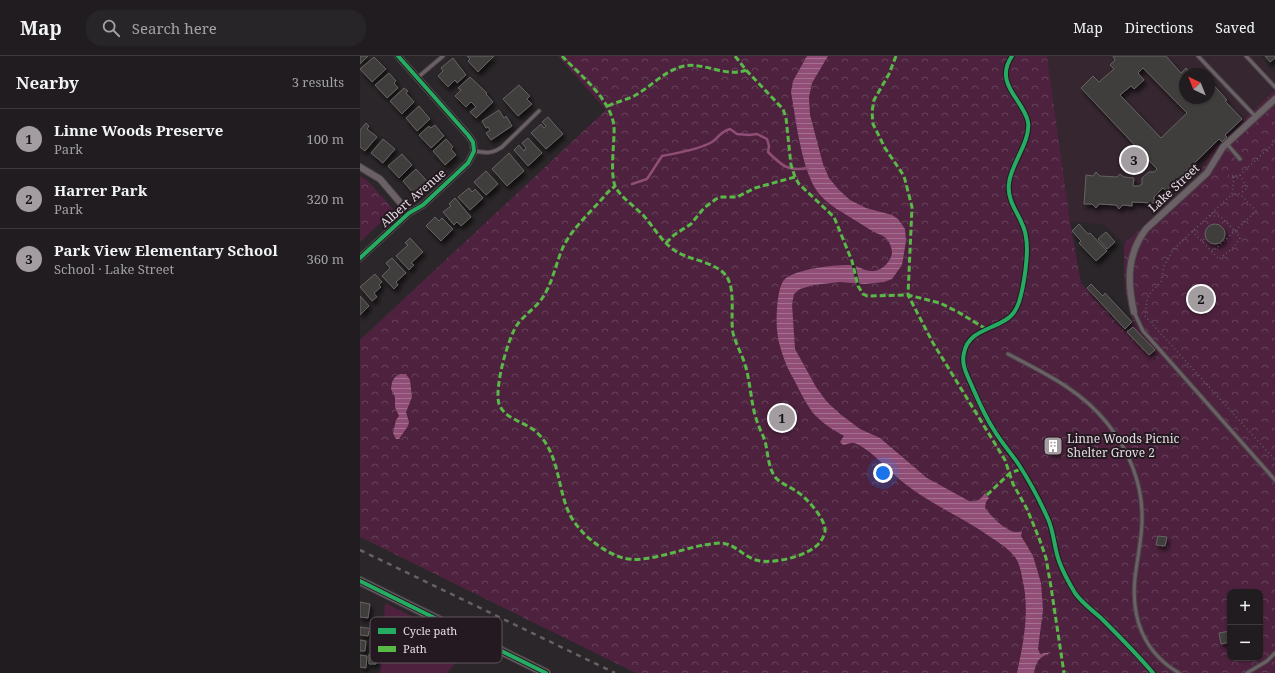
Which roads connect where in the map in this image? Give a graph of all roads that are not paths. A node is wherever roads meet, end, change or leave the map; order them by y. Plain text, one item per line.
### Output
1 (398, 56) edge
2 (443, 56) edge
3 (1198, 56) edge
4 (1246, 56) edge
5 (417, 78) junction
6 (1275, 87) edge
7 (1275, 99) edge
8 (539, 111) dead end
9 (1256, 117) junction
10 (1226, 144) junction
11 (474, 151) junction
12 (1240, 159) dead end
13 (360, 167) edge
14 (409, 213) junction
15 (360, 258) edge
16 (1134, 312) joint
17 (1008, 354) dead end
18 (1275, 480) edge
19 (360, 581) edge
20 (433, 617) edge
21 (502, 651) edge
22 (1275, 653) edge
23 (546, 673) edge
24 (1179, 673) edge
25 (1247, 673) edge

1 - 5 street
2 - 5 lane
3 - 9 lane
4 - 6 lane
5 - 11 street
7 - 9 street, Lake Street
8 - 11 lane
9 - 10 street, Lake Street
10 - 12 lane
10 - 16 street, Lake Street
11 - 14 street, Albert Avenue
13 - 14 street
14 - 15 street, Albert Avenue
16 - 18 lane
17 - 24 lane
19 - 20 street
21 - 23 street
22 - 25 lane

